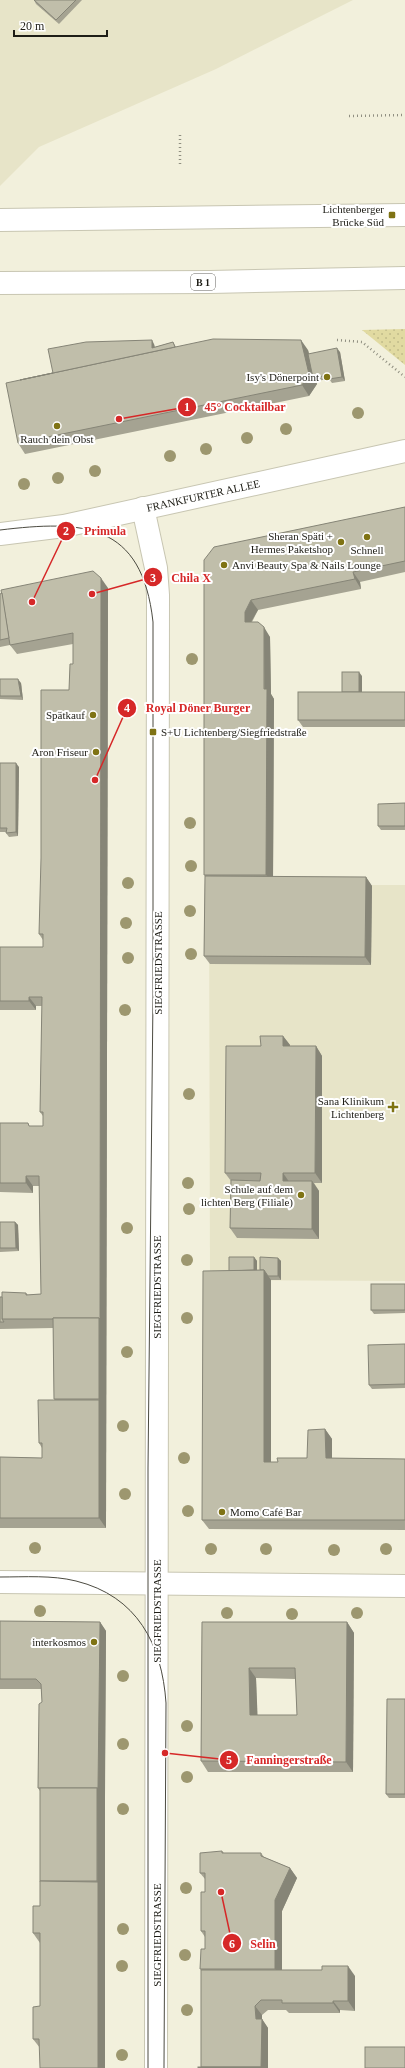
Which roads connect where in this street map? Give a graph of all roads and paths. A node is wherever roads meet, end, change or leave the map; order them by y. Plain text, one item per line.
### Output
1 (405, 115) edge
2 (350, 116) dead end
3 (180, 135) dead end
4 (180, 166) dead end
5 (405, 215) edge
6 (0, 220) edge
7 (405, 278) edge
8 (0, 283) edge
9 (337, 340) dead end
10 (405, 377) edge
11 (405, 451) edge
12 (143, 508) junction
13 (0, 534) edge
14 (0, 1582) edge
15 (157, 1584) junction
16 (405, 1586) edge
17 (156, 2068) edge

1 - 2 path
3 - 4 path
5 - 6 street
7 - 8 street, B 1
9 - 10 path
11 - 12 street, FRANKFURTER ALLEE
12 - 13 street, FRANKFURTER ALLEE
12 - 15 street, SIEGFRIEDSTRASSE
14 - 15 street
15 - 16 street
15 - 17 street, SIEGFRIEDSTRASSE

